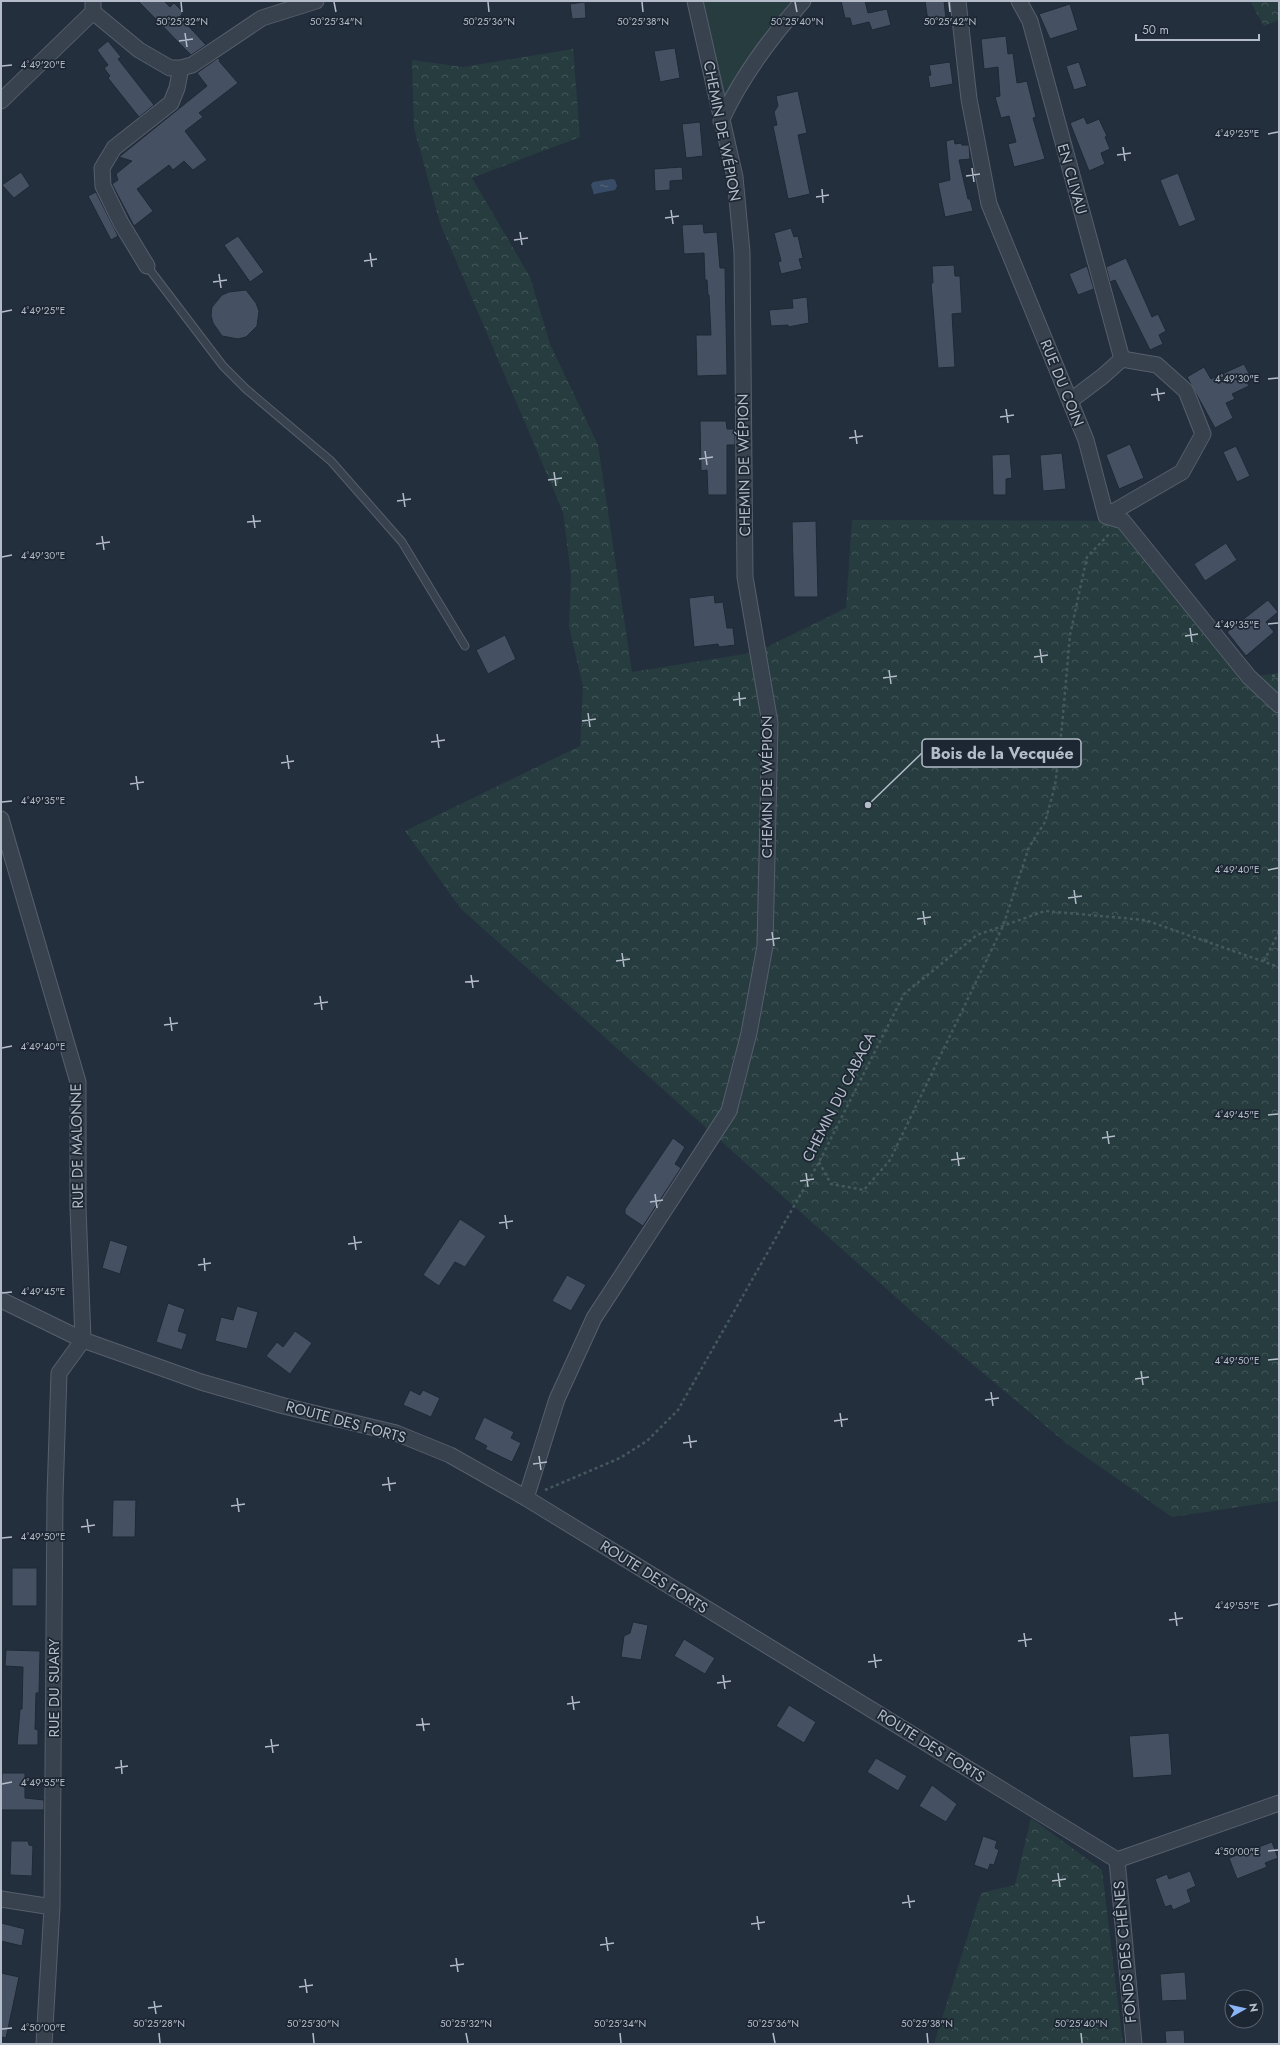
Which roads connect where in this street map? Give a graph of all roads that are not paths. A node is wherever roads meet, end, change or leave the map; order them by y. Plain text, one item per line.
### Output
1 (316, 1) edge
2 (695, 1) edge
3 (803, 1) edge
4 (1019, 1) edge
5 (961, 2) edge
6 (93, 6) edge
7 (181, 68) junction
8 (1, 101) edge
9 (721, 120) junction
10 (147, 266) joint
11 (1122, 359) junction
12 (1070, 402) junction
13 (1106, 516) junction
14 (465, 646) dead end
15 (1279, 705) edge
16 (1, 819) edge
17 (1, 1300) edge
18 (83, 1340) junction
19 (526, 1498) junction
20 (1279, 1803) edge
21 (1117, 1860) junction
22 (1, 1899) edge
23 (52, 1908) junction
24 (44, 2044) edge
25 (1134, 2044) edge

1 - 7 street
2 - 9 street, CHEMIN DE WÉPION
3 - 9 street
4 - 11 street, EN CLIVAU
5 - 12 street, RUE DU COIN
6 - 7 street
6 - 8 street
7 - 10 street
9 - 19 street, CHEMIN DE WÉPION
10 - 14 lane
11 - 12 street
11 - 13 street
12 - 13 street, RUE DU COIN
13 - 15 street
16 - 18 street, RUE DE MALONNE
17 - 18 street, ROUTE DES FORTS
18 - 19 street, ROUTE DES FORTS
18 - 23 street, RUE DU SUARY
19 - 21 street, ROUTE DES FORTS
20 - 21 street
21 - 25 street, FONDS DES CHÊNES
22 - 23 street
23 - 24 street, RUE DU SUARY

